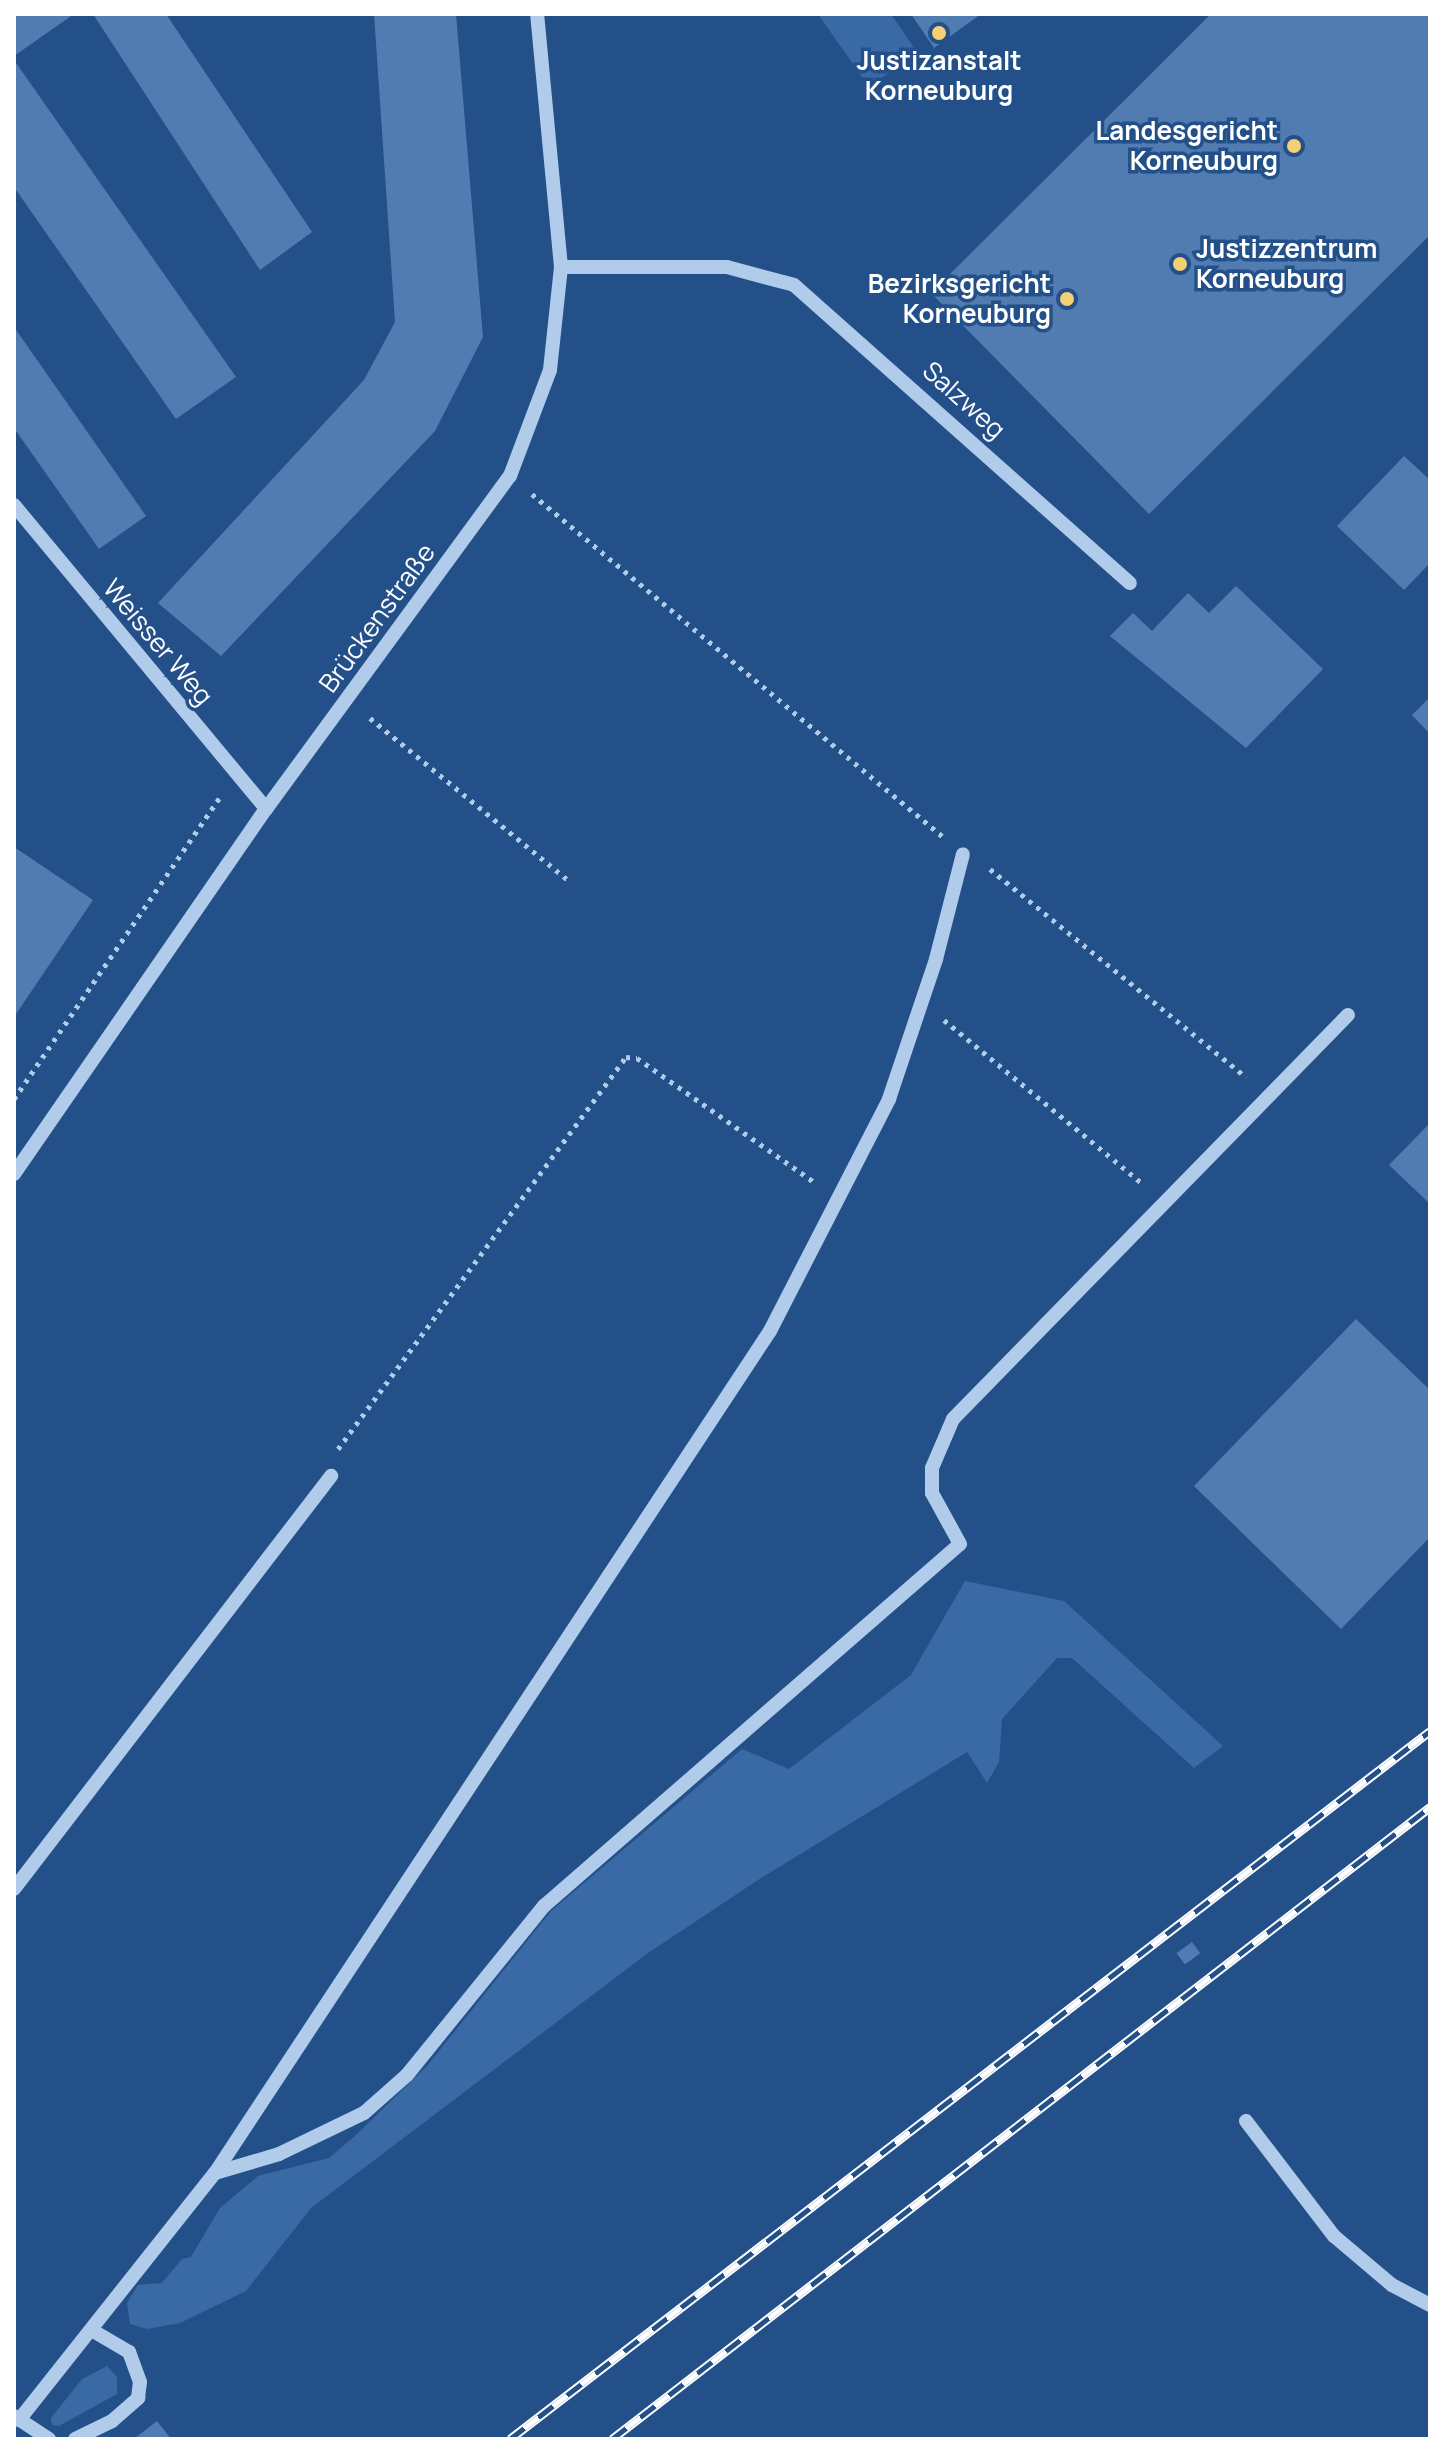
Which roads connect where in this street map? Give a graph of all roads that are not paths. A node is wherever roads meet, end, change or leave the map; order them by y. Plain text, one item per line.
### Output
1 (537, 14) edge
2 (561, 267) junction
3 (14, 505) edge
4 (1130, 583) dead end
5 (266, 809) junction
6 (963, 854) road end
7 (1348, 1015) dead end
8 (14, 1174) edge
9 (331, 1476) road end
10 (14, 1889) edge
11 (1246, 2121) dead end
12 (215, 2173) junction
13 (1430, 2305) edge
14 (93, 2331) junction
15 (17, 2418) edge
16 (49, 2439) edge
17 (75, 2439) edge

1 - 2 street, Brückenstraße
2 - 4 street, Salzweg
2 - 5 street, Brückenstraße
3 - 5 street, Weisser Weg
5 - 8 street, Brückenstraße
6 - 12 street
7 - 12 street
9 - 10 street
11 - 13 street
12 - 14 street
14 - 15 street
14 - 17 street
15 - 16 street

